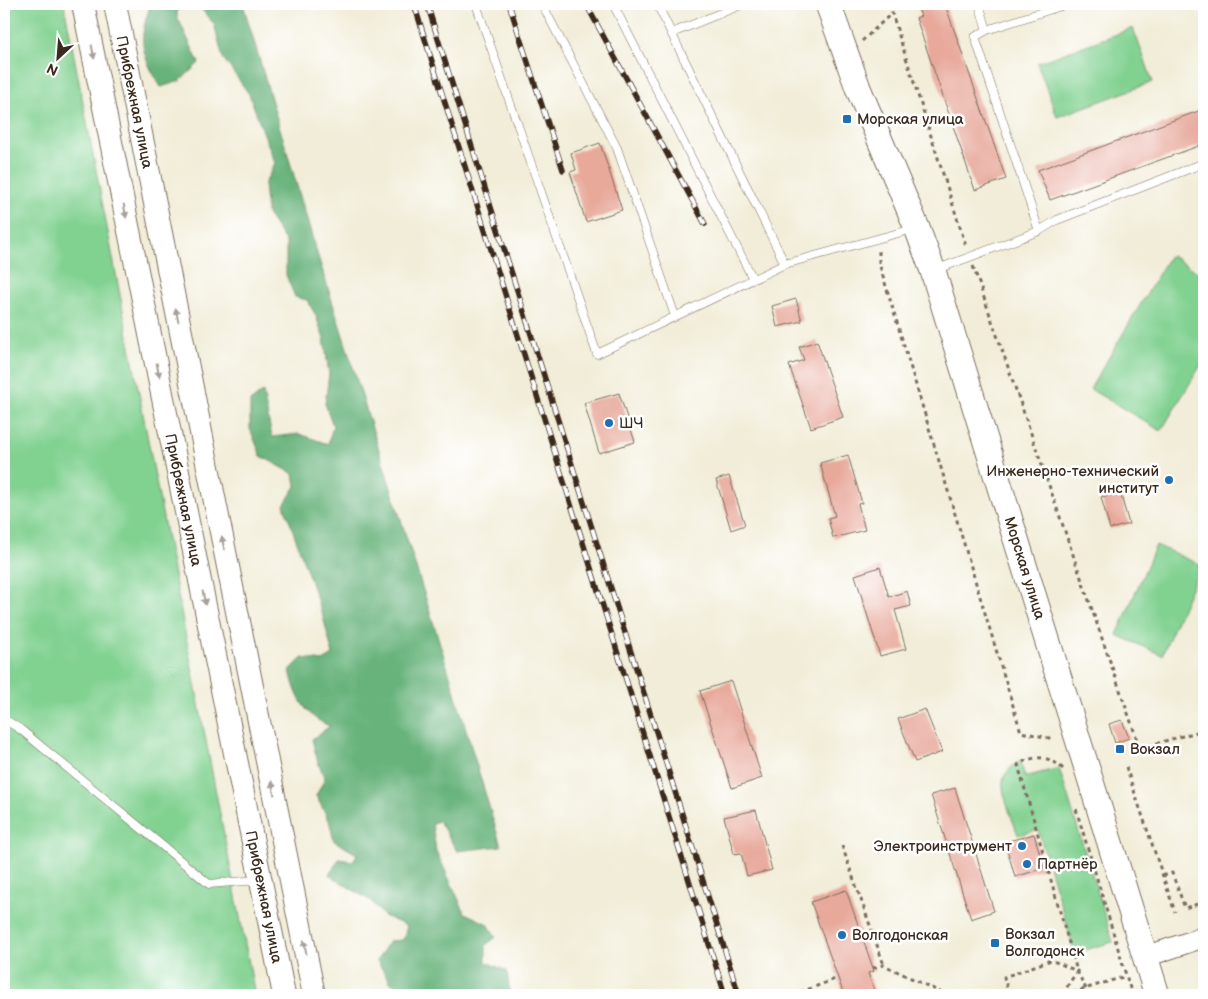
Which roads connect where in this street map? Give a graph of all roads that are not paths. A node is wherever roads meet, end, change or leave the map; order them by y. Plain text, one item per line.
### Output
1 (83, 4) edge
2 (115, 4) edge
3 (476, 4) edge
4 (542, 4) edge
5 (613, 4) edge
6 (657, 4) edge
7 (743, 4) edge
8 (830, 4) edge
9 (979, 4) edge
10 (1064, 4) edge
11 (987, 30) junction
12 (672, 33) junction
13 (1204, 163) edge
14 (917, 228) junction
15 (1039, 231) junction
16 (785, 264) junction
17 (933, 271) junction
18 (753, 279) junction
19 (675, 316) junction
20 (4, 718) edge
21 (261, 880) junction
22 (1204, 937) edge
23 (1145, 957) junction
24 (284, 995) edge
25 (314, 995) edge
26 (1157, 995) edge

1 -> 21 main road, Прибрежная улица
25 -> 2 main road, Прибрежная улица
3 - 19 lane
4 - 19 lane
5 - 18 lane
6 - 12 lane
7 - 12 lane
8 - 14 main road, Морская улица
9 - 11 lane
10 - 11 lane
11 - 15 lane
12 - 16 lane
13 - 15 lane
14 - 16 lane
14 - 17 main road, Морская улица
15 - 17 lane
16 - 18 lane
17 - 23 main road, Морская улица
18 - 19 lane
20 - 21 lane
21 - 24 main road, Прибрежная улица
22 - 23 street
23 - 26 main road, Морская улица

